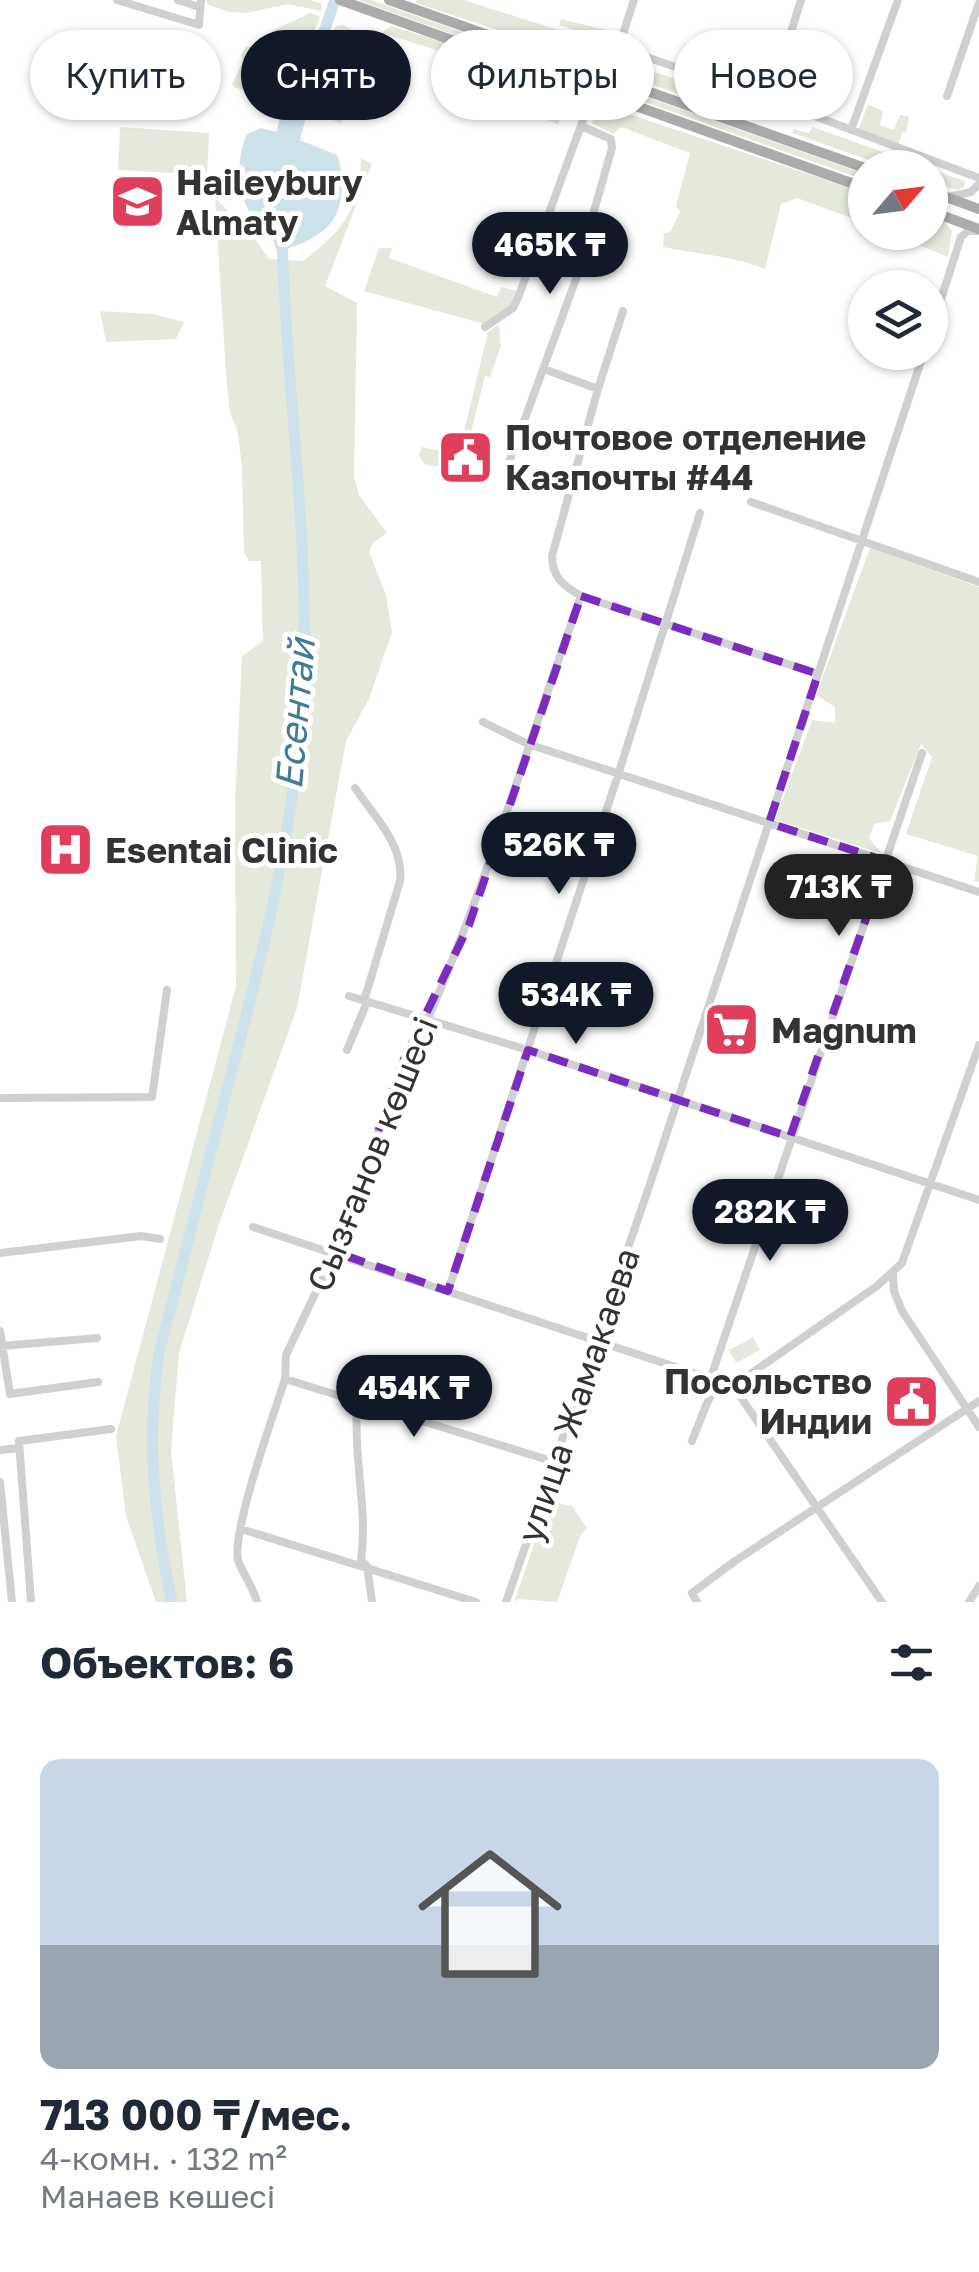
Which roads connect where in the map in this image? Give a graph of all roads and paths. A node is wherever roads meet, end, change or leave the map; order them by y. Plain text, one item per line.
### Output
1 (117, 0) edge
2 (178, 0) edge
3 (340, 0) edge
4 (388, 0) edge
5 (634, 0) edge
6 (800, 0) edge
7 (898, 0) edge
8 (979, 2) edge
9 (200, 3) edge
10 (475, 30) edge
11 (624, 30) edge
12 (791, 30) edge
13 (431, 33) edge
14 (654, 93) edge
15 (947, 96) dead end
16 (654, 113) edge
17 (584, 120) edge
18 (824, 120) edge
19 (581, 126) junction
20 (851, 130) junction
21 (848, 162) edge
22 (848, 182) edge
23 (979, 182) edge
24 (948, 196) edge
25 (948, 198) edge
26 (979, 198) edge
27 (979, 208) edge
28 (948, 218) edge
29 (948, 222) edge
30 (979, 230) edge
31 (960, 240) junction
32 (948, 277) edge
33 (623, 311) dead end
34 (485, 327) dead end
35 (544, 368) junction
36 (918, 370) edge
37 (598, 388) junction
38 (508, 465) dead end
39 (751, 502) dead end
40 (700, 514) dead end
41 (861, 542) junction
42 (979, 582) edge
43 (582, 596) junction
44 (664, 622) junction
45 (818, 674) junction
46 (483, 722) dead end
47 (528, 744) junction
48 (922, 753) dead end
49 (619, 772) junction
50 (355, 788) dead end
51 (770, 823) junction
52 (886, 861) junction
53 (979, 892) edge
54 (167, 990) dead end
55 (350, 996) dead end
56 (366, 1001) junction
57 (427, 1021) junction
58 (979, 1045) edge
59 (348, 1050) dead end
60 (528, 1050) junction
61 (0, 1098) edge
62 (677, 1102) junction
63 (790, 1138) junction
64 (930, 1182) junction
65 (979, 1200) edge
66 (253, 1227) dead end
67 (160, 1239) dead end
68 (335, 1252) junction
69 (0, 1253) edge
70 (893, 1274) junction
71 (448, 1292) junction
72 (0, 1330) edge
73 (96, 1338) dead end
74 (597, 1340) junction
75 (1, 1346) edge
76 (285, 1379) junction
77 (715, 1379) junction
78 (98, 1382) dead end
79 (733, 1386) junction
80 (979, 1401) edge
81 (356, 1404) junction
82 (967, 1409) junction
83 (979, 1427) edge
84 (111, 1429) dead end
85 (692, 1442) dead end
86 (18, 1448) junction
87 (0, 1450) edge
88 (555, 1462) junction
89 (0, 1482) edge
90 (818, 1506) junction
91 (241, 1528) junction
92 (367, 1566) junction
93 (29, 1580) junction
94 (10, 1581) junction
95 (979, 1586) edge
96 (695, 1598) edge
97 (12, 1602) edge
98 (31, 1602) edge
99 (257, 1602) edge
100 (372, 1602) edge
101 (476, 1602) edge
102 (506, 1602) edge
103 (882, 1602) edge
104 (969, 1602) edge

1 - 9 street
2 - 9 street
3 - 13 main road
4 - 10 main road
5 - 11 street
6 - 12 street
7 - 20 street
8 - 15 street
14 - 21 main road
16 - 22 main road
17 - 19 street
18 - 20 street
19 - 34 street
19 - 35 street
20 - 23 street
23 - 24 street
23 - 26 street
25 - 27 main road
28 - 30 main road
29 - 31 street
30 - 31 street
31 - 32 street
33 - 37 street
35 - 37 street
35 - 38 street
36 - 41 street, улица Жамакаева
37 - 43 street
39 - 41 street
40 - 44 street
41 - 42 street
41 - 45 street, улица Жамакаева
43 - 44 street
43 - 47 street, Сызғанов көшесі
44 - 45 street
44 - 49 street
45 - 51 street, улица Жамакаева
46 - 47 street
47 - 49 street
47 - 57 street, Сызғанов көшесі
48 - 52 street
49 - 51 street
49 - 60 street
50 - 56 street
51 - 52 street
51 - 62 street, улица Жамакаева
52 - 53 street
52 - 63 street
54 - 61 street
55 - 56 street
56 - 57 street
56 - 59 street
57 - 60 street
57 - 68 street, Сызғанов көшесі
58 - 64 street
60 - 62 street
60 - 71 street
62 - 63 street
62 - 74 street, улица Жамакаева
63 - 64 street
63 - 77 street
64 - 65 street
64 - 70 street
66 - 68 street
67 - 69 street
68 - 71 street
68 - 76 street, Сызғанов көшесі
70 - 79 street
70 - 82 street
71 - 74 street
72 - 75 street
73 - 75 street
74 - 77 street
74 - 88 street, улица Жамакаева
75 - 78 street
76 - 81 street
76 - 91 street, Сызғанов көшесі
77 - 79 street
77 - 85 street
79 - 90 street
80 - 82 street
81 - 88 street
81 - 92 street
82 - 83 street
82 - 90 street
84 - 86 street
86 - 87 street
86 - 93 street
88 - 102 street, улица Жамакаева
89 - 94 street
90 - 96 street
90 - 103 street
91 - 92 street
91 - 99 street, Сызғанов көшесі
92 - 100 street
92 - 101 street
93 - 94 street
93 - 98 street
94 - 97 street
95 - 104 street

